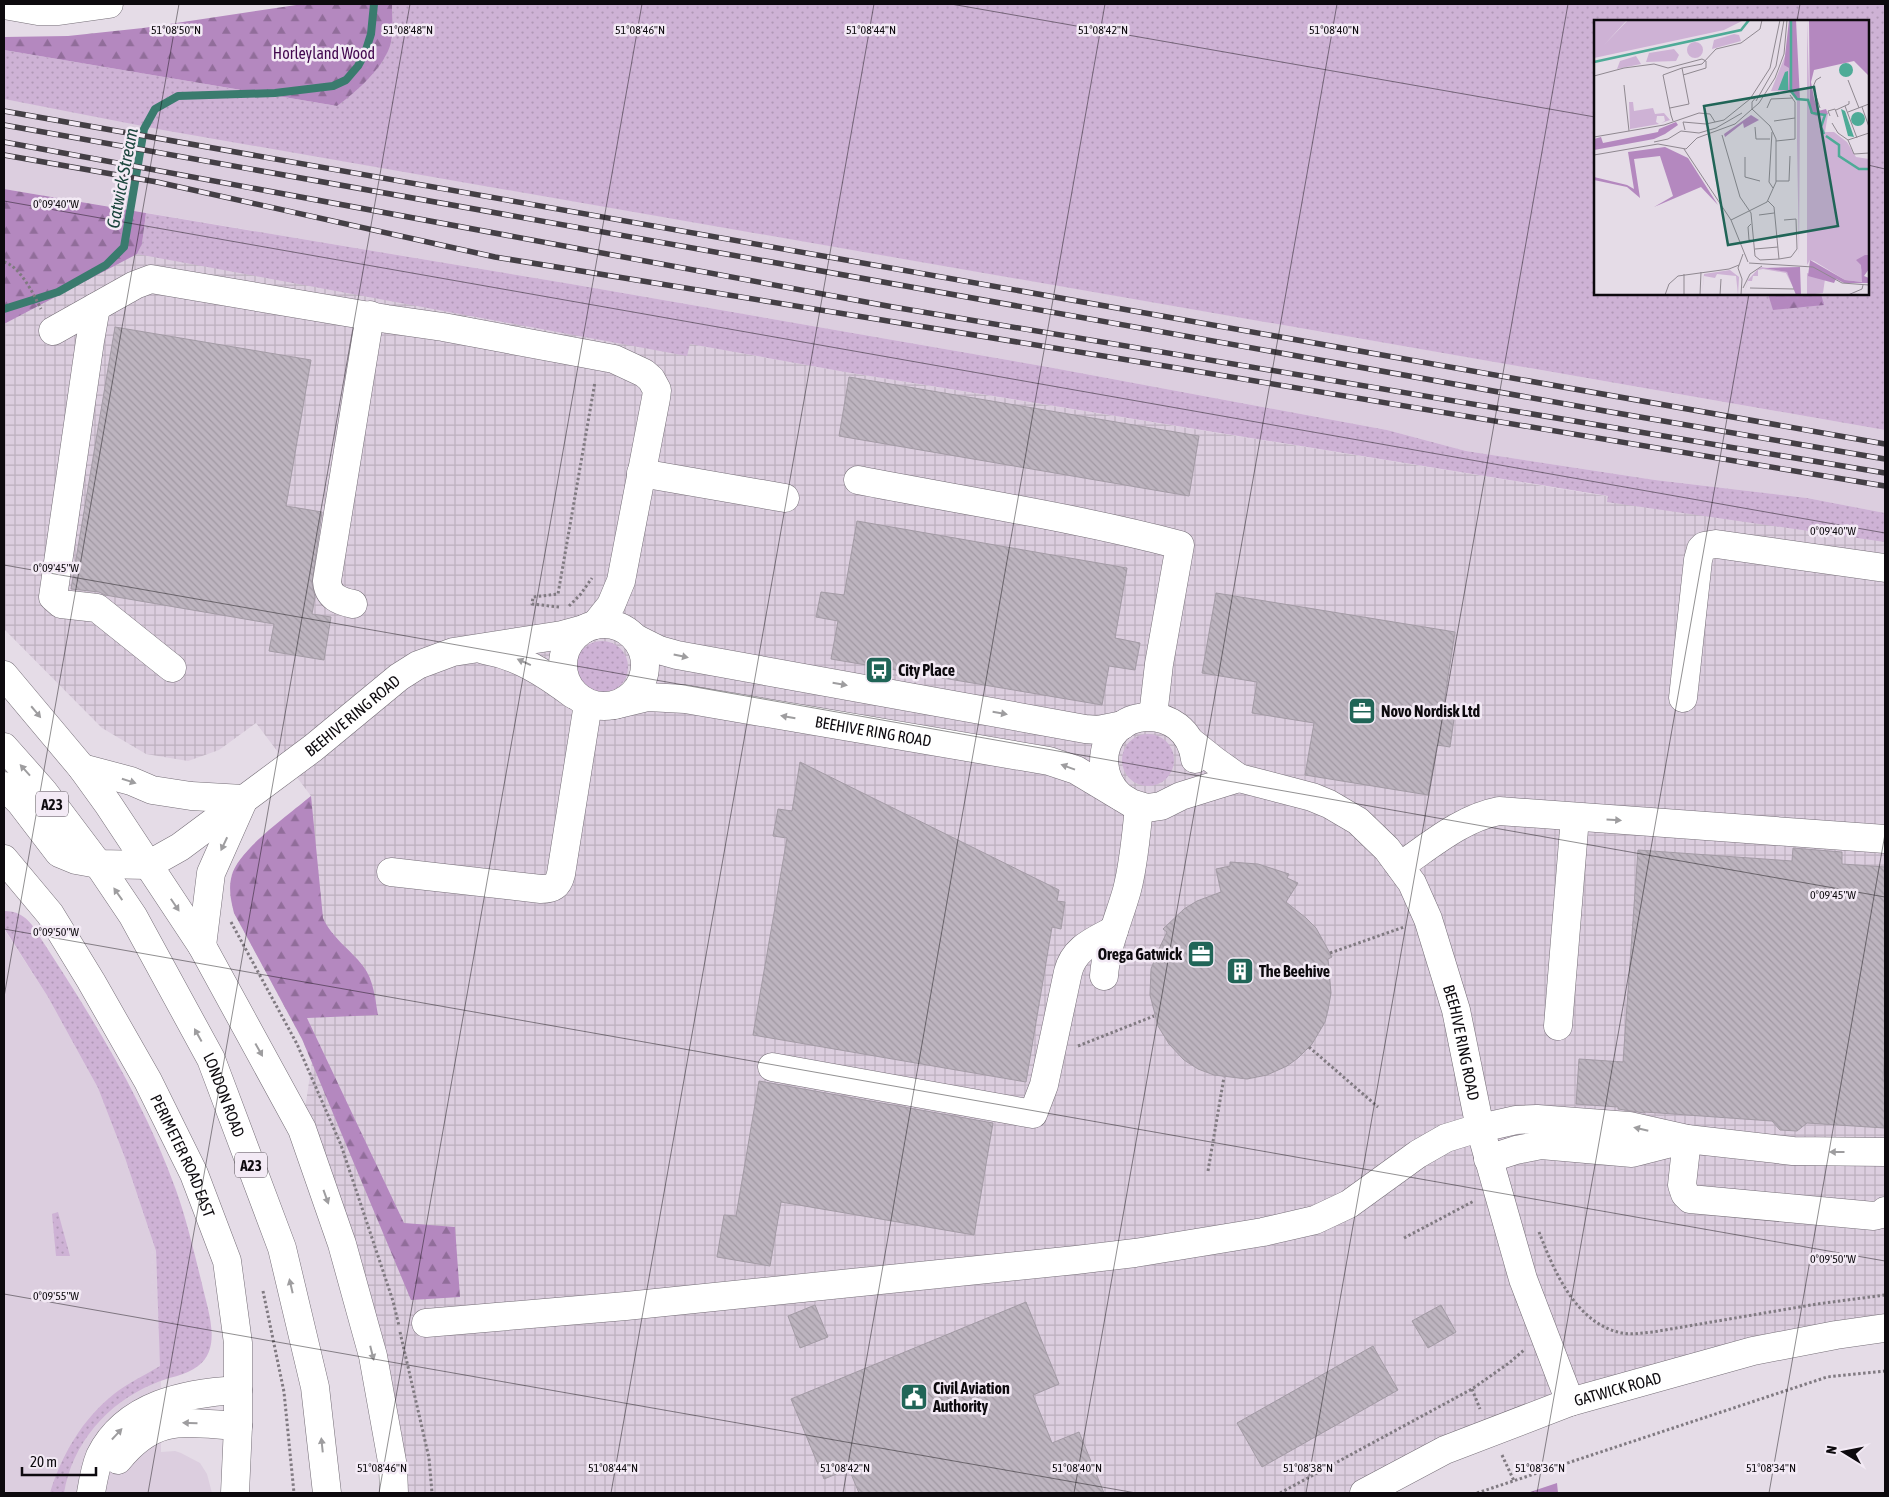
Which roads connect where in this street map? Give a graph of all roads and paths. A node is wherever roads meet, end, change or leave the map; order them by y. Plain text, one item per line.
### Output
1 (109, 4) edge
2 (4, 5) edge
3 (4, 262) edge
4 (96, 307) junction
5 (370, 315) junction
6 (49, 323) joint
7 (599, 356) junction
8 (642, 473) junction
9 (858, 480) dead end
10 (785, 498) dead end
11 (1885, 568) edge
12 (624, 569) junction
13 (595, 572) dead end
14 (353, 604) dead end
15 (562, 608) dead end
16 (567, 608) dead end
17 (590, 627) junction
18 (632, 635) junction
19 (470, 649) junction
20 (172, 668) dead end
21 (4, 675) edge
22 (1683, 698) dead end
23 (594, 702) junction
24 (1153, 716) junction
25 (1123, 725) junction
26 (1190, 741) junction
27 (4, 747) edge
28 (82, 768) junction
29 (1239, 778) junction
30 (4, 786) edge
31 (1181, 796) junction
32 (243, 799) junction
33 (1132, 803) junction
34 (1575, 817) junction
35 (1885, 838) edge
36 (98, 864) junction
37 (148, 865) junction
38 (1400, 866) junction
39 (8, 871) edge
40 (391, 872) dead end
41 (229, 918) dead end
42 (1428, 919) junction
43 (1114, 930) junction
44 (202, 946) junction
45 (1330, 953) dead end
46 (1104, 976) dead end
47 (1154, 1016) dead end
48 (1558, 1026) dead end
49 (1310, 1047) dead end
50 (1073, 1048) dead end
51 (772, 1067) dead end
52 (1224, 1077) dead end
53 (1378, 1107) dead end
54 (1480, 1128) junction
55 (1687, 1139) junction
56 (1885, 1152) edge
57 (1488, 1159) junction
58 (1208, 1171) dead end
59 (1496, 1189) junction
60 (1885, 1211) edge
61 (1404, 1238) dead end
62 (262, 1285) dead end
63 (426, 1323) dead end
64 (1885, 1328) edge
65 (1885, 1371) edge
66 (1472, 1389) dead end
67 (238, 1390) junction
68 (1570, 1402) junction
69 (238, 1426) junction
70 (90, 1493) edge
71 (100, 1493) edge
72 (235, 1493) edge
73 (294, 1493) edge
74 (327, 1493) edge
75 (394, 1493) edge
76 (432, 1493) edge
77 (1280, 1493) edge
78 (1364, 1493) edge
79 (1477, 1493) edge

1 - 2 street
3 - 6 path
4 - 5 street
4 - 6 street
4 - 20 street
5 - 7 street
5 - 14 street
7 - 8 street
7 - 15 path
8 - 10 street
8 - 12 street
9 - 24 street
11 - 22 street
12 - 17 street
12 - 18 street
13 - 16 path
17 - 18 street
17 - 19 street, BEEHIVE RING ROAD
17 - 23 street
18 - 23 street
18 -> 25 street
23 -> 19 street, BEEHIVE RING ROAD
19 - 32 street, BEEHIVE RING ROAD
21 -> 28 street
33 -> 23 street, BEEHIVE RING ROAD
23 - 40 street
24 - 25 street
24 - 26 street, BEEHIVE RING ROAD
25 - 33 street
26 - 29 street, BEEHIVE RING ROAD
26 - 31 street
36 -> 27 street, LONDON ROAD / A23
28 -> 32 street
28 - 37 street
29 - 31 street
29 - 38 street, BEEHIVE RING ROAD
30 - 36 street
31 - 33 street
32 - 37 street, BEEHIVE RING ROAD
32 -> 44 street
33 - 43 street
34 -> 35 street
34 - 38 street
34 - 48 street
36 - 37 street
74 -> 36 street, LONDON ROAD / A23
37 -> 44 street
38 - 42 street, BEEHIVE RING ROAD
39 - 67 street, PERIMETER ROAD EAST
41 - 76 path
42 - 45 path
42 - 54 street, BEEHIVE RING ROAD
43 - 46 street
43 - 51 street
44 -> 75 street
47 - 50 path
49 - 53 path
52 - 58 path
55 -> 54 street
54 - 57 street, BEEHIVE RING ROAD
54 - 63 street
56 -> 55 street
55 - 57 street
55 - 60 street
57 - 59 street, BEEHIVE RING ROAD
59 - 61 path
59 - 68 street, BEEHIVE RING ROAD
62 - 73 path
64 - 68 street, GATWICK ROAD
65 - 79 path
66 - 77 path
67 - 69 street, PERIMETER ROAD EAST
70 -> 67 street
68 - 78 street, GATWICK ROAD
69 -> 71 street
69 - 72 street, PERIMETER ROAD EAST

